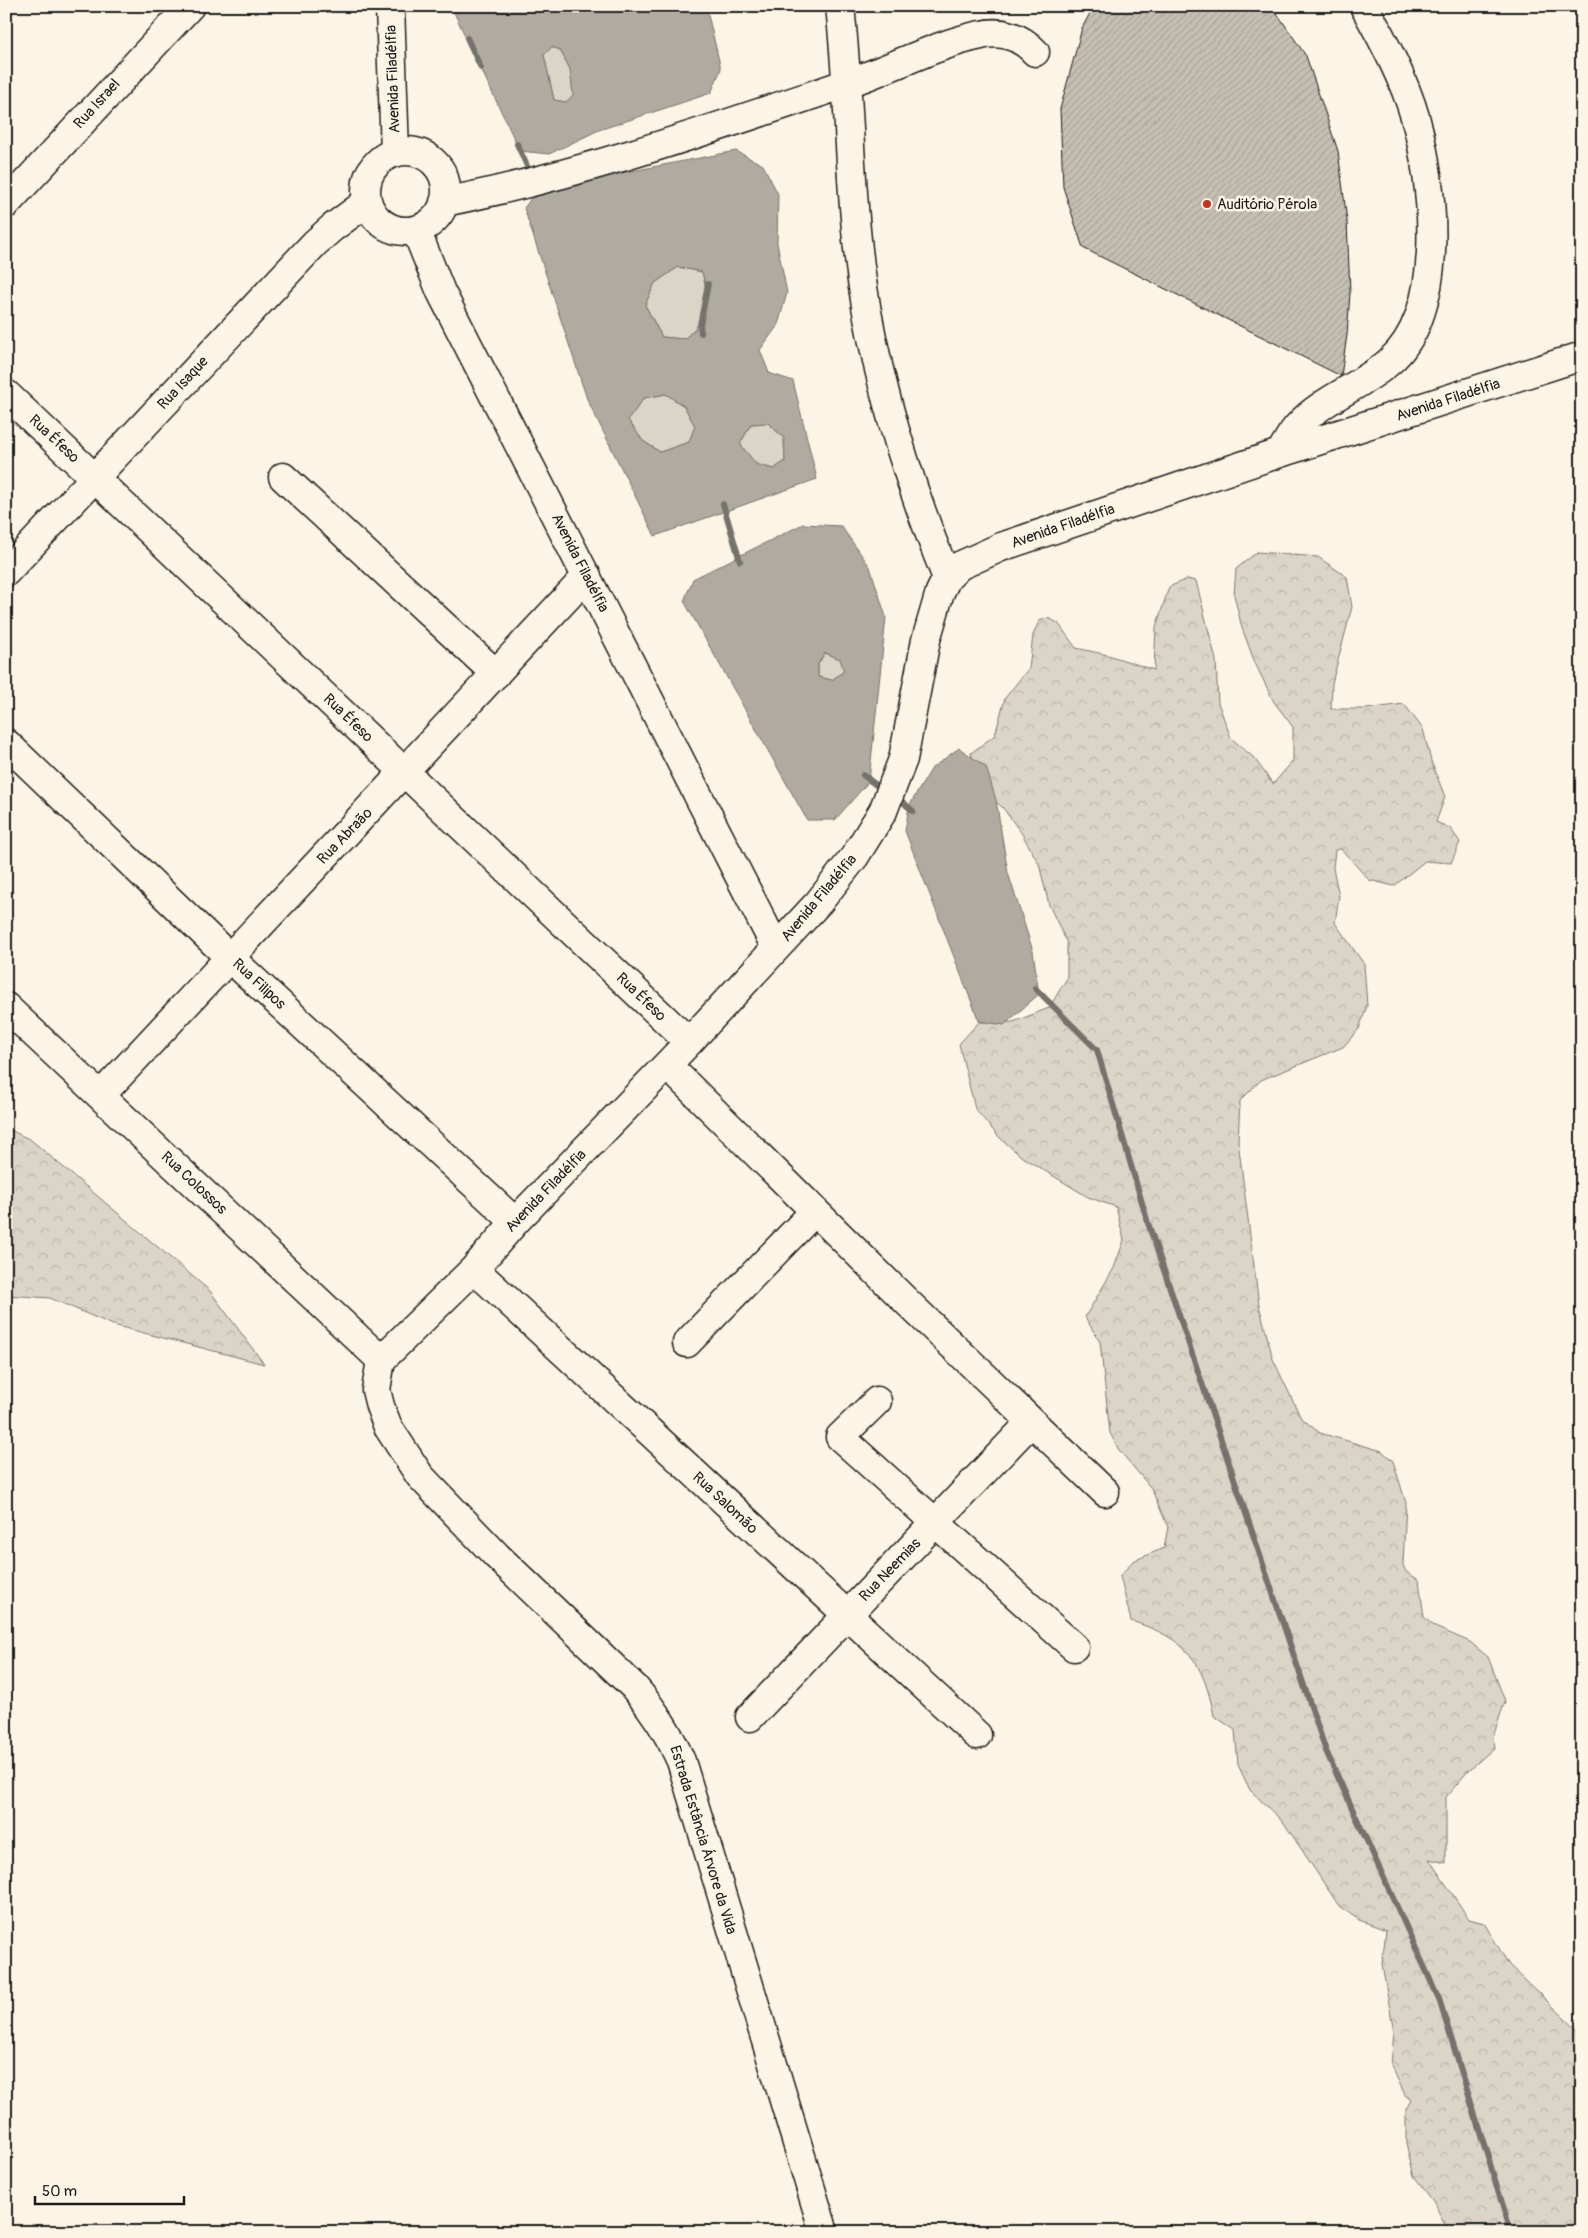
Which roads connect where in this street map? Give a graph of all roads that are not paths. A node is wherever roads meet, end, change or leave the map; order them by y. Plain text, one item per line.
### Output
1 (190, 6) edge
2 (390, 6) edge
3 (840, 6) edge
4 (1364, 6) edge
5 (1035, 52) dead end
6 (845, 84) junction
7 (395, 153) junction
8 (367, 202) junction
9 (444, 202) junction
10 (6, 204) edge
11 (416, 230) junction
12 (1582, 356) edge
13 (6, 394) edge
14 (1280, 454) junction
15 (283, 477) dead end
16 (95, 478) junction
17 (6, 572) edge
18 (587, 576) junction
19 (947, 578) junction
20 (496, 674) junction
21 (6, 743) edge
22 (405, 773) junction
23 (776, 948) junction
24 (229, 957) junction
25 (6, 1007) edge
26 (689, 1042) junction
27 (667, 1065) junction
28 (101, 1095) junction
29 (816, 1211) junction
30 (515, 1222) junction
31 (474, 1270) junction
32 (687, 1343) dead end
33 (381, 1360) junction
34 (877, 1401) dead end
35 (1031, 1422) junction
36 (1106, 1492) dead end
37 (935, 1523) junction
38 (847, 1616) junction
39 (1074, 1647) dead end
40 (750, 1717) dead end
41 (977, 1735) dead end
42 (824, 2232) edge

1 - 10 street, Rua Israel
2 - 7 street, Avenida Filadélfia
3 - 6 street
4 - 14 street
5 - 6 street
6 - 9 street
6 - 19 street
7 - 8 street, Avenida Filadélfia
7 - 9 street, Avenida Filadélfia
8 - 11 street
8 - 16 street, Rua Isaque
9 - 11 street
11 - 18 street, Avenida Filadélfia
12 - 14 street, Avenida Filadélfia
13 - 16 street, Rua Éfeso
14 - 19 street, Avenida Filadélfia
15 - 20 street
16 - 17 street, Rua Isaque
16 - 22 street, Rua Éfeso
18 - 20 street, Rua Abraão
18 - 23 street, Avenida Filadélfia
19 - 23 street, Avenida Filadélfia
20 - 22 street, Rua Abraão
21 - 24 street, Rua Filipos
22 - 24 street, Rua Abraão
22 - 26 street, Rua Éfeso
23 - 26 street, Avenida Filadélfia
24 - 28 street, Rua Abraão
24 - 30 street, Rua Filipos
25 - 28 street, Rua Colossos
26 - 27 street, Avenida Filadélfia
27 - 29 street
27 - 30 street, Avenida Filadélfia
28 - 33 street, Rua Colossos
29 - 32 street
29 - 35 street
30 - 31 street, Avenida Filadélfia
31 - 33 street, Avenida Filadélfia
31 - 38 street, Rua Salomão
33 - 42 street, Estrada Estância Árvore da Vida
34 - 37 street
35 - 36 street
35 - 37 street, Rua Neemias
37 - 38 street, Rua Neemias
37 - 39 street
38 - 40 street, Rua Neemias
38 - 41 street, Rua Salomão

